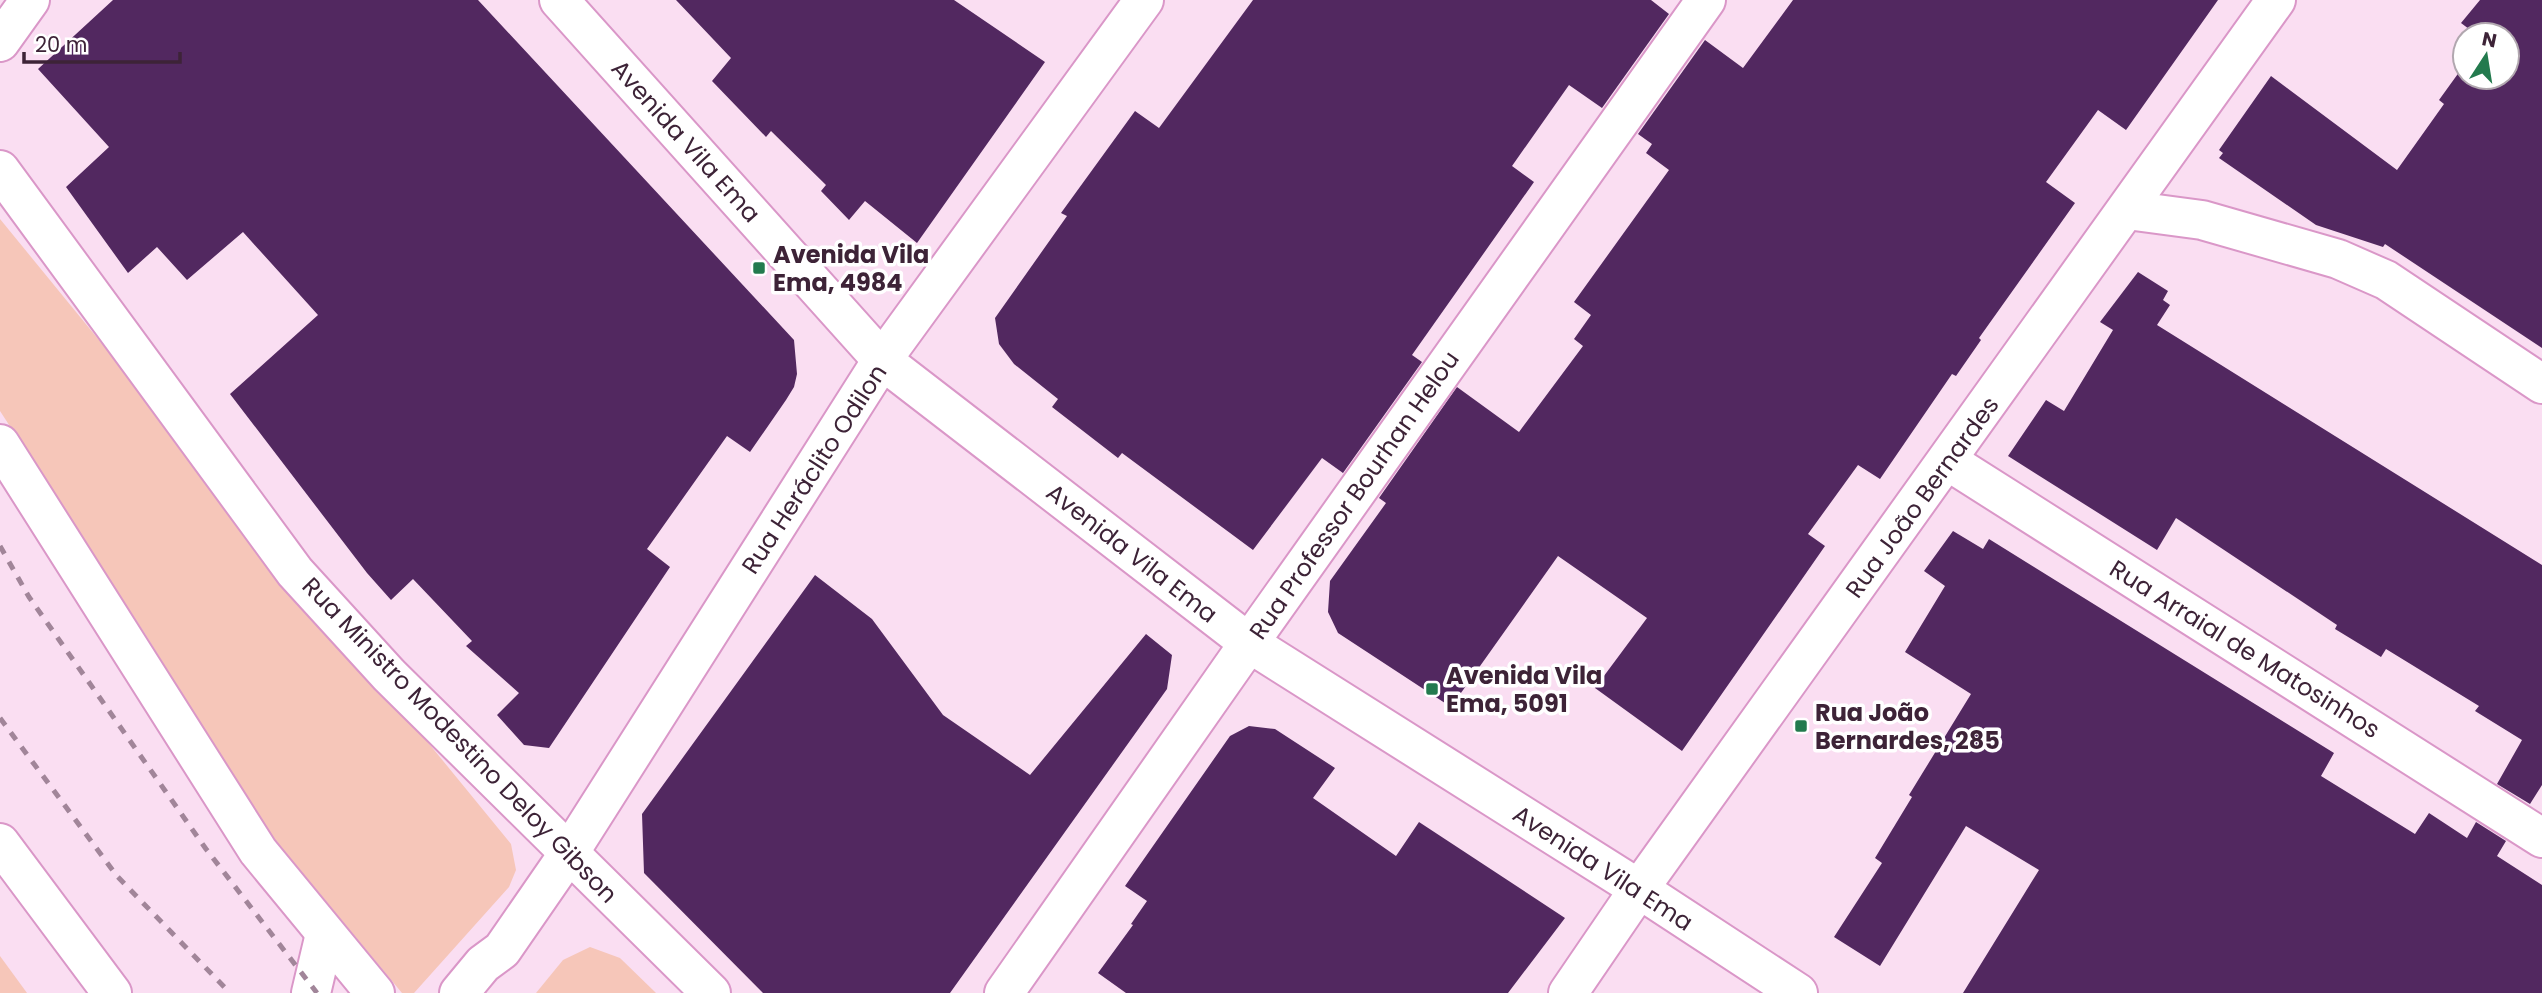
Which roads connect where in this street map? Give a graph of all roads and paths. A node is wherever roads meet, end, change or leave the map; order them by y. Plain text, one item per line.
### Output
1 (30, 0) edge
2 (1144, 0) edge
3 (1706, 0) edge
4 (2276, 0) edge
5 (572, 5) edge
6 (0, 42) edge
7 (0, 170) edge
8 (2127, 210) junction
9 (883, 360) junction
10 (2542, 384) edge
11 (0, 444) edge
12 (1948, 461) junction
13 (1249, 643) junction
14 (2542, 838) edge
15 (0, 843) edge
16 (569, 853) junction
17 (1639, 889) junction
18 (325, 934) junction
19 (502, 950) junction
20 (111, 993) edge
21 (311, 993) edge
22 (375, 993) edge
23 (459, 993) edge
24 (483, 993) edge
25 (711, 993) edge
26 (1004, 993) edge
27 (1568, 993) edge
28 (1798, 993) edge

1 - 6 street
2 - 9 street, Rua Heráclito Odilon
3 - 13 street, Rua Professor Bourhan Helou
4 - 8 street, Rua João Bernardes
5 - 9 street, Avenida Vila Ema
7 - 16 street, Rua Ministro Modestino Deloy Gibson
8 - 10 street
8 - 12 street, Rua João Bernardes
9 - 13 street, Avenida Vila Ema
9 - 16 street, Rua Heráclito Odilon
11 - 18 street
12 - 14 street, Rua Arraial de Matosinhos
12 - 17 street, Rua João Bernardes
13 - 17 street, Avenida Vila Ema
13 - 26 street, Rua Professor Bourhan Helou
15 - 20 street
16 - 19 street, Rua Heráclito Odilon
16 - 25 street, Rua Ministro Modestino Deloy Gibson
17 - 27 street, Rua João Bernardes
17 - 28 street, Avenida Vila Ema
18 - 21 street
18 - 22 street
19 - 23 street, Rua Heráclito Odilon
19 - 24 street, Rua Heráclito Odilon

